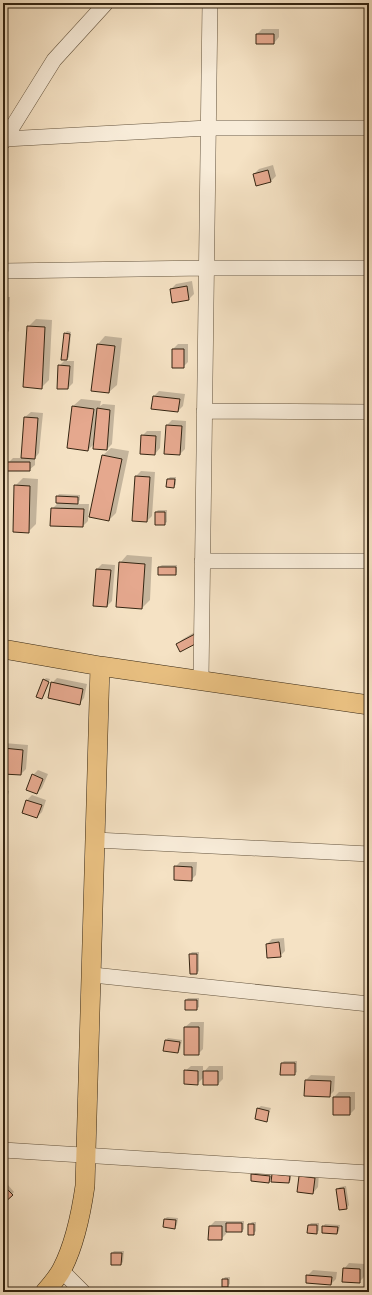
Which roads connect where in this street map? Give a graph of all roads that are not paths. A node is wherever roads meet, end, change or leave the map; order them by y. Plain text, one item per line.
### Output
1 (106, 3) edge
2 (210, 3) edge
3 (208, 128) junction
4 (369, 128) edge
5 (4, 140) edge
6 (206, 268) junction
7 (369, 268) edge
8 (3, 271) edge
9 (204, 411) junction
10 (369, 412) edge
11 (202, 561) junction
12 (369, 561) edge
13 (3, 649) edge
14 (100, 666) junction
15 (201, 679) junction
16 (369, 705) edge
17 (96, 840) junction
18 (369, 854) edge
19 (93, 975) junction
20 (369, 1004) edge
21 (3, 1150) edge
22 (87, 1155) junction
23 (369, 1173) edge
24 (62, 1270) junction
25 (45, 1292) edge
26 (83, 1292) edge

1 - 5 street
2 - 3 street
3 - 4 street
3 - 5 street
3 - 6 street
6 - 7 street
6 - 8 street
6 - 9 street
9 - 10 street
9 - 11 street
11 - 12 street
11 - 15 street
13 - 14 main road
14 - 15 main road
14 - 17 main road
15 - 16 main road
17 - 18 street
17 - 19 main road
19 - 20 street
19 - 22 main road
21 - 22 street
22 - 23 street
22 - 24 main road
24 - 25 main road
24 - 26 street

